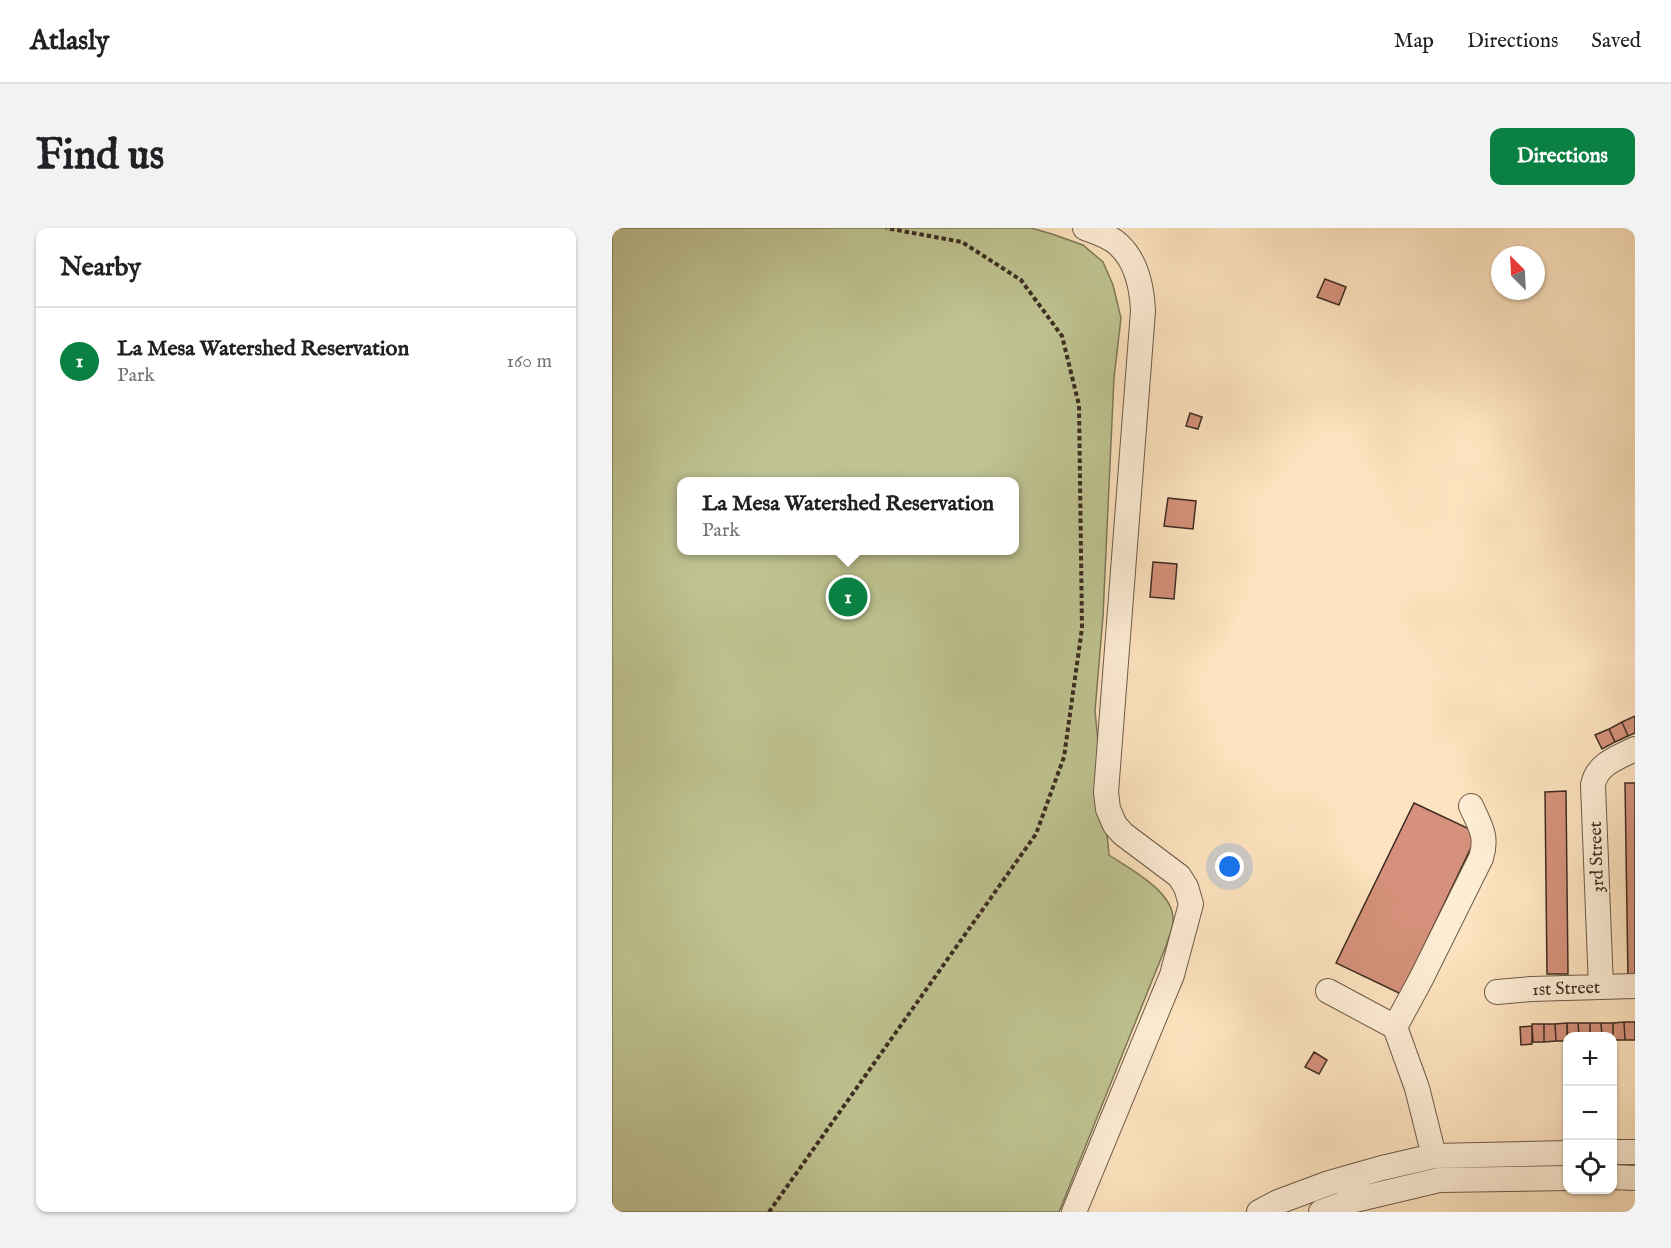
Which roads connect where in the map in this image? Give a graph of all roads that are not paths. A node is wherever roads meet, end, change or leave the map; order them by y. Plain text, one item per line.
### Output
1 (1085, 228) edge
2 (1635, 750) edge
3 (1471, 806) dead end
4 (1635, 986) edge
5 (1601, 987) junction
6 (1328, 991) dead end
7 (1497, 992) dead end
8 (1395, 1027) junction
9 (1617, 1152) edge
10 (1635, 1152) edge
11 (1563, 1153) edge
12 (1434, 1156) junction
13 (1617, 1177) edge
14 (1563, 1178) edge
15 (1635, 1178) edge
16 (1074, 1212) edge
17 (1259, 1212) edge
18 (1322, 1212) edge

1 - 16 street
2 - 5 street, 3rd Street
3 - 8 street
4 - 5 street, 1st Street
5 - 7 street, 1st Street
6 - 8 street
8 - 12 street
9 - 10 street
11 - 12 street
12 - 17 street
13 - 15 street
14 - 18 street

